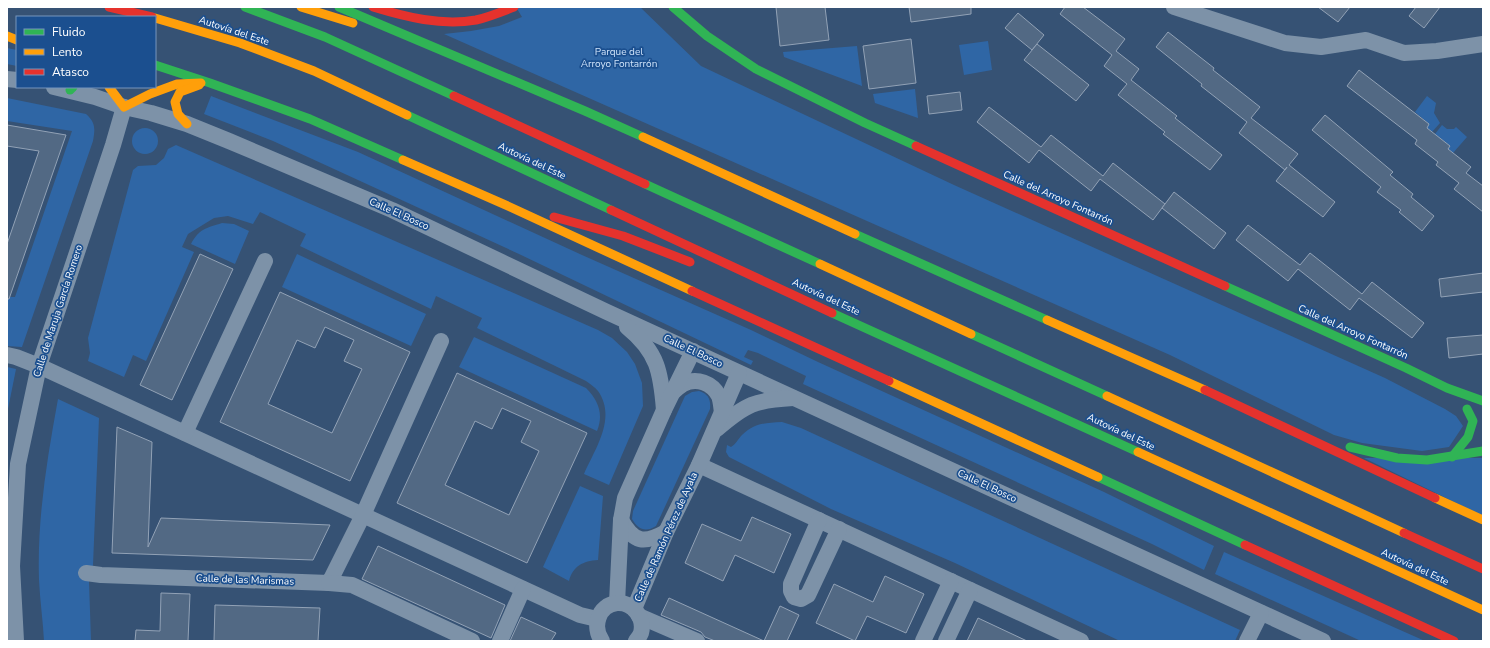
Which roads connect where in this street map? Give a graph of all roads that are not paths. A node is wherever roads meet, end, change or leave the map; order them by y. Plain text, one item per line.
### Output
1 (109, 7) edge
2 (245, 7) edge
3 (301, 7) edge
4 (339, 7) edge
5 (373, 7) edge
6 (514, 7) edge
7 (674, 7) edge
8 (1174, 7) edge
9 (149, 16) edge
10 (156, 18) edge
11 (388, 27) junction
12 (7, 35) edge
13 (16, 40) edge
14 (1483, 44) edge
15 (156, 65) edge
16 (208, 83) junction
17 (72, 88) edge
18 (110, 88) edge
19 (124, 107) junction
20 (187, 124) junction
21 (510, 208) junction
22 (264, 261) dead end
23 (702, 267) dead end
24 (745, 283) dead end
25 (820, 307) junction
26 (607, 312) junction
27 (441, 341) dead end
28 (693, 351) junction
29 (7, 355) edge
30 (39, 366) junction
31 (739, 373) junction
32 (1447, 388) junction
33 (673, 392) junction
34 (795, 398) junction
35 (1483, 401) edge
36 (664, 410) junction
37 (1467, 410) junction
38 (722, 412) junction
39 (1483, 424) edge
40 (714, 432) junction
41 (185, 433) junction
42 (1298, 434) junction
43 (1483, 451) edge
44 (1452, 457) junction
45 (699, 465) junction
46 (1384, 474) junction
47 (362, 515) junction
48 (621, 520) junction
49 (819, 520) junction
50 (1483, 520) edge
51 (1470, 524) dead end
52 (839, 529) junction
53 (666, 532) junction
54 (1483, 569) edge
55 (86, 573) dead end
56 (951, 581) junction
57 (329, 583) junction
58 (523, 589) junction
59 (970, 590) junction
60 (617, 603) junction
61 (1483, 610) edge
62 (637, 612) junction
63 (1261, 613) junction
64 (597, 619) junction
65 (16, 641) edge
66 (472, 641) edge
67 (500, 641) edge
68 (602, 641) edge
69 (636, 641) edge
70 (697, 641) edge
71 (923, 641) edge
72 (946, 641) edge
73 (1081, 641) edge
74 (1247, 641) edge
75 (1323, 641) edge
76 (1454, 641) edge

1 - 9 main road
2 - 54 main road
3 - 11 main road
4 - 11 main road
5 - 6 main road
7 - 32 main road, Calle del Arroyo Fontarrón
8 - 14 street
10 - 25 main road, Autovía del Este
11 - 42 main road
12 - 13 main road
15 - 16 main road
16 - 19 main road
16 - 20 main road
16 - 21 main road
17 - 19 street, Calle El Bosco
18 - 19 main road
19 - 20 street, Calle El Bosco
19 - 30 street, Calle de Maruja García Romero
20 - 26 street, Calle El Bosco
21 - 23 main road
21 - 76 main road
22 - 41 street
24 - 25 main road
25 - 61 main road, Autovía del Este
26 - 28 street, Calle El Bosco
26 - 36 street
27 - 47 street
28 - 31 street, Calle El Bosco
28 - 33 street, Calle de Ramón Pérez de Ayala
29 - 30 street
30 - 41 street
30 - 65 street, Calle de Maruja García Romero
31 - 34 street, Calle El Bosco
31 - 38 street, Calle de Ramón Pérez de Ayala
32 - 35 main road, Calle del Arroyo Fontarrón
32 - 37 main road, Calle del Arroyo Fontarrón
33 - 36 street, Calle de Ramón Pérez de Ayala
33 - 38 street
34 - 40 street
34 - 63 street, Calle El Bosco
36 - 48 street, Calle de Ramón Pérez de Ayala
37 - 39 main road, Calle del Arroyo Fontarrón
37 - 44 main road
38 - 40 street, Calle de Ramón Pérez de Ayala
40 - 45 street, Calle de Ramón Pérez de Ayala
41 - 47 street
42 - 44 main road
42 - 46 main road
43 - 44 main road
45 - 49 street, Calle de Ramón Pérez de Ayala
45 - 53 street, Calle de Ramón Pérez de Ayala
46 - 50 main road
46 - 51 main road
47 - 57 street
47 - 58 street
48 - 53 street
48 - 60 street, Calle de Ramón Pérez de Ayala
49 - 52 street, Calle de Ramón Pérez de Ayala
49 - 52 street
52 - 56 street, Calle de Ramón Pérez de Ayala
53 - 62 street, Calle de Ramón Pérez de Ayala
55 - 57 street, Calle de las Marismas
56 - 59 street, Calle de Ramón Pérez de Ayala
56 - 71 street
57 - 66 street, Calle de las Marismas
58 - 64 street
58 - 67 street
59 - 72 street
59 - 73 street, Calle de Ramón Pérez de Ayala
60 - 62 street
60 - 64 street
62 - 69 street
62 - 70 street, Calle de Ramón Pérez de Ayala
63 - 74 street
63 - 75 street, Calle El Bosco
64 - 68 street

